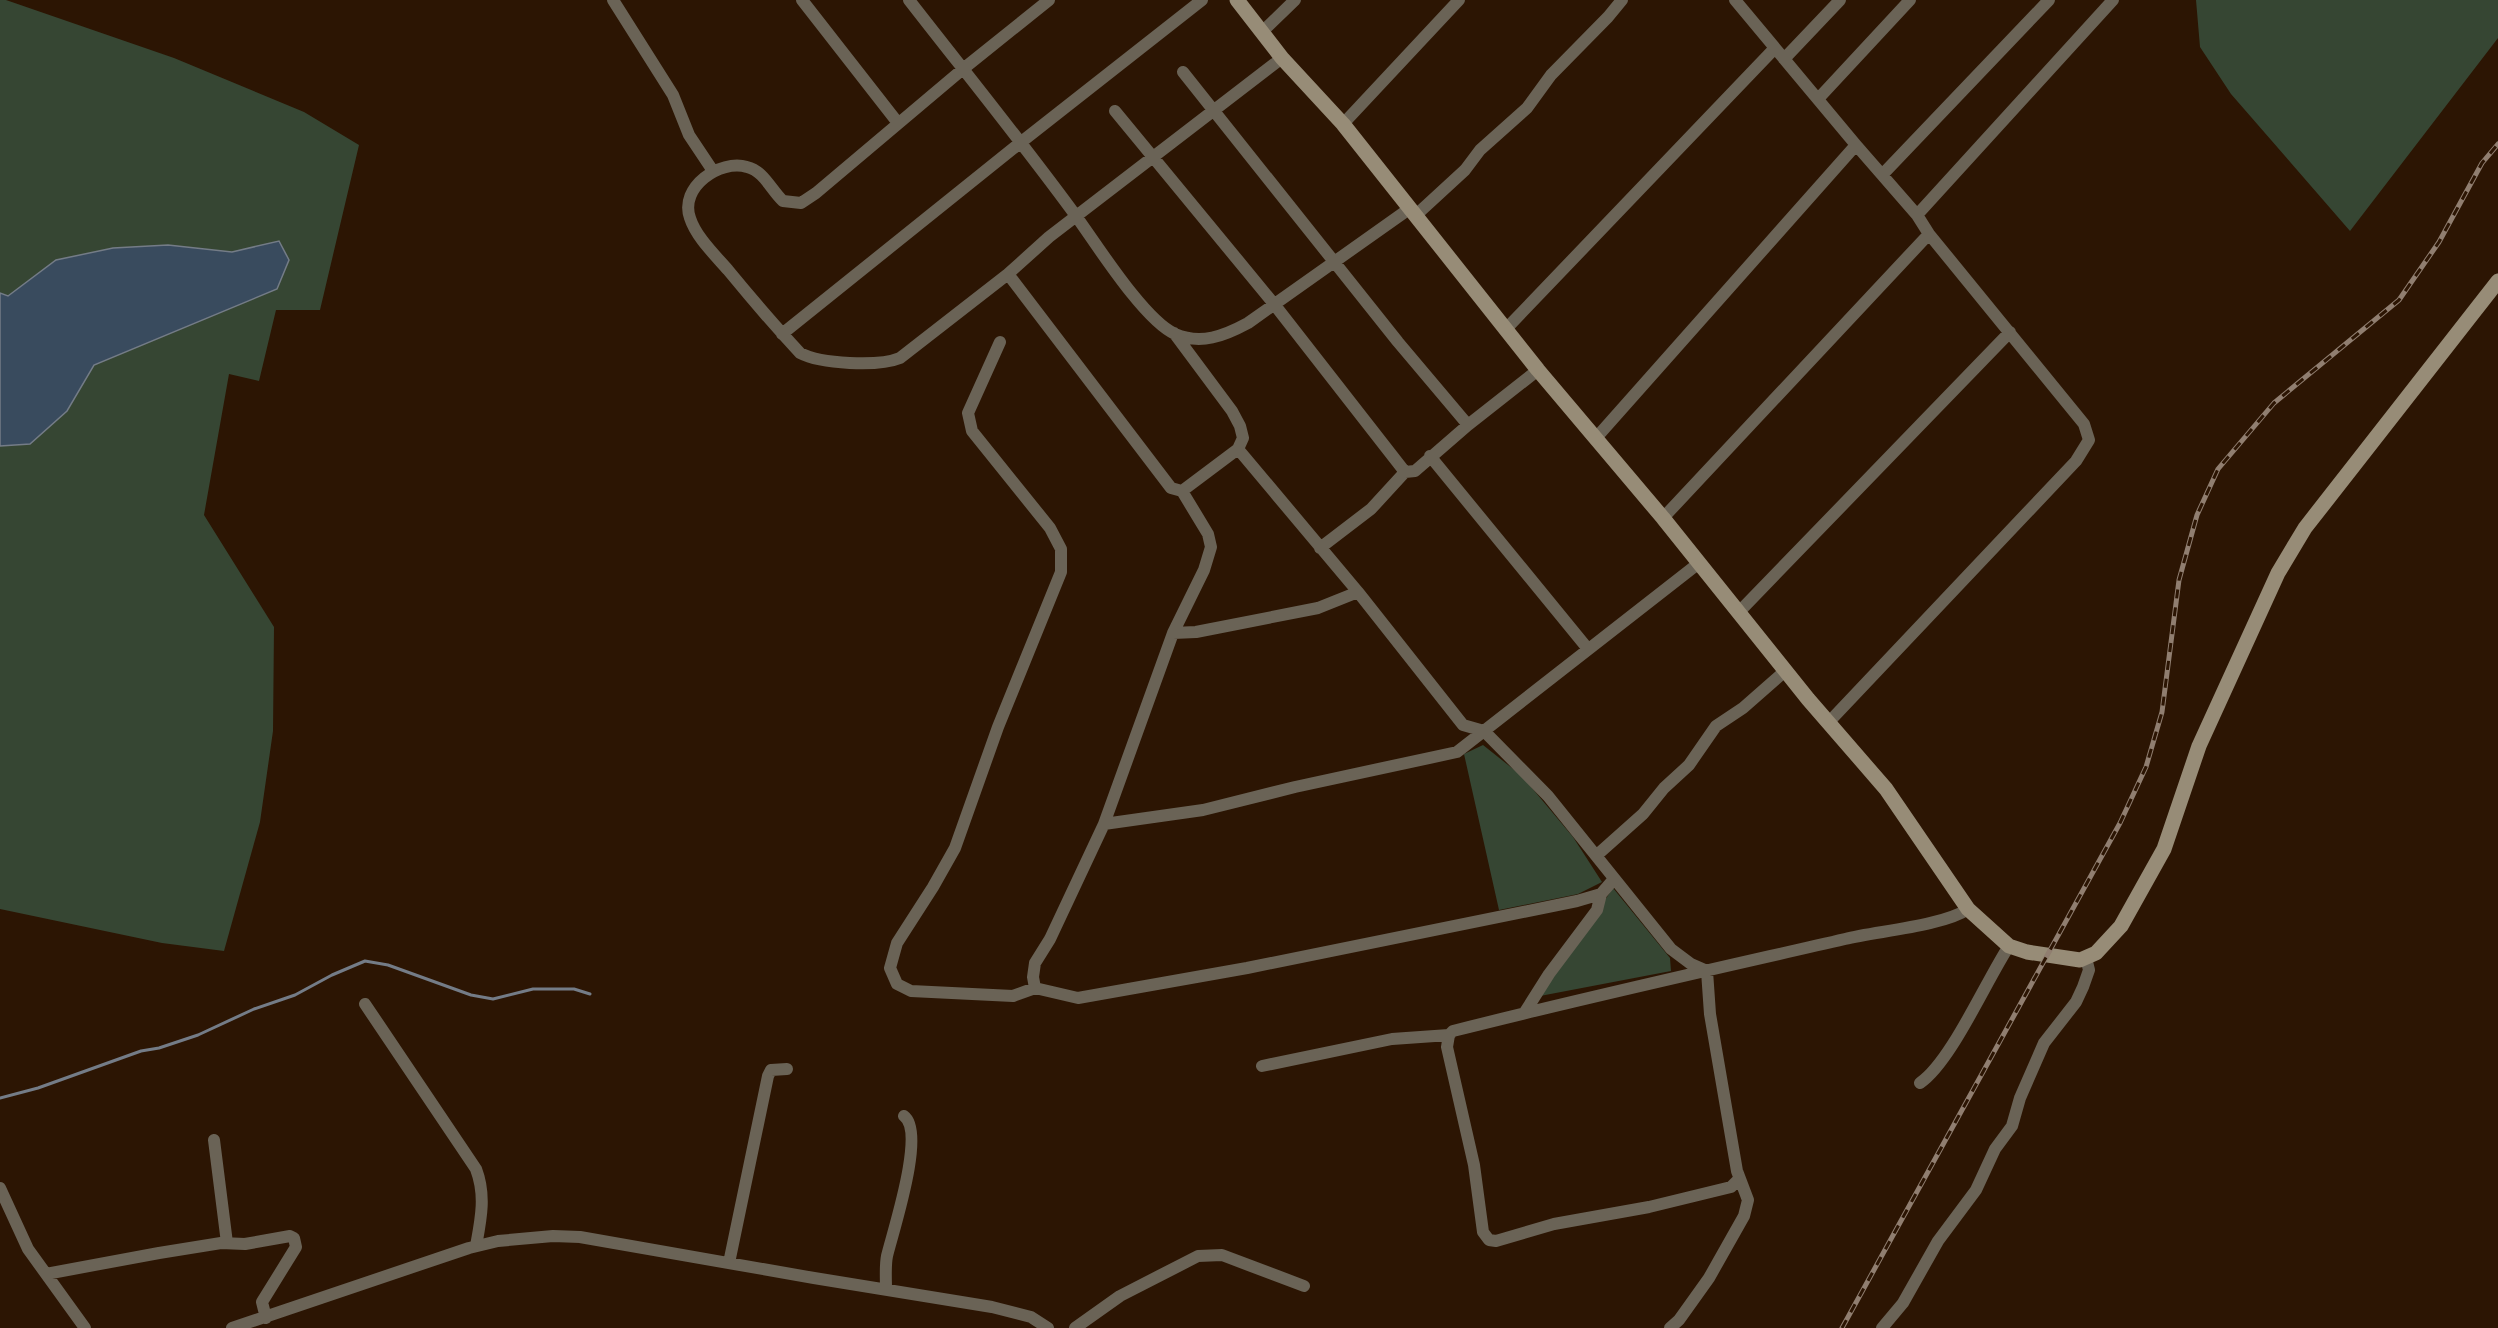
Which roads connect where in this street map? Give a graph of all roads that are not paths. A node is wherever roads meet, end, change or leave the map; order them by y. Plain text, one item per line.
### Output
1 (613, 0) edge
2 (801, 0) edge
3 (909, 0) edge
4 (1049, 0) edge
5 (1202, 0) edge
6 (1237, 0) edge
7 (1295, 0) edge
8 (1459, 0) edge
9 (1622, 0) edge
10 (1736, 0) edge
11 (1840, 0) edge
12 (1910, 0) edge
13 (2049, 0) edge
14 (2113, 0) edge
15 (1033, 5) edge
16 (1262, 32) junction
17 (1775, 48) junction
18 (1282, 58) junction
19 (1784, 59) junction
20 (963, 69) junction
21 (1183, 72) dead end
22 (1818, 99) junction
23 (1115, 111) dead end
24 (1214, 111) junction
25 (897, 123) junction
26 (1343, 124) junction
27 (1020, 143) junction
28 (1856, 145) junction
29 (1154, 158) junction
30 (713, 171) junction
31 (1883, 174) junction
32 (1412, 213) junction
33 (1917, 215) junction
34 (1076, 217) junction
35 (1929, 234) junction
36 (1335, 262) junction
37 (1008, 273) junction
38 (2498, 281) edge
39 (1274, 304) junction
40 (1505, 330) junction
41 (2010, 332) junction
42 (1174, 333) junction
43 (782, 334) junction
44 (1000, 342) dead end
45 (1538, 370) junction
46 (1468, 425) junction
47 (1596, 438) junction
48 (1238, 449) junction
49 (1430, 456) junction
50 (1405, 472) junction
51 (1182, 491) junction
52 (1663, 518) junction
53 (1320, 548) junction
54 (1699, 563) junction
55 (1359, 592) junction
56 (1739, 612) junction
57 (1173, 633) junction
58 (1588, 649) junction
59 (1785, 671) junction
60 (1828, 723) junction
61 (1484, 730) junction
62 (1104, 824) junction
63 (1597, 855) junction
64 (1614, 879) junction
65 (1601, 894) junction
66 (1968, 909) junction
67 (2009, 946) junction
68 (2086, 958) junction
69 (1707, 971) junction
70 (1035, 988) junction
71 (365, 1004) dead end
72 (1525, 1012) junction
73 (1449, 1035) junction
74 (1262, 1066) dead end
75 (787, 1069) dead end
76 (1920, 1083) dead end
77 (904, 1116) dead end
78 (214, 1140) dead end
79 (1739, 1179) junction
80 (0, 1188) edge
81 (227, 1243) junction
82 (476, 1246) junction
83 (729, 1263) junction
84 (46, 1274) junction
85 (1304, 1286) dead end
86 (885, 1289) junction
87 (266, 1318) junction
88 (85, 1328) edge
89 (232, 1328) edge
90 (1048, 1328) edge
91 (1075, 1328) edge
92 (1670, 1328) edge
93 (1882, 1328) edge

1 - 30 street
2 - 25 street
3 - 20 street
4 - 15 street
5 - 27 street
6 - 16 street
7 - 16 street
8 - 26 street
9 - 32 street
10 - 17 street
11 - 19 street
12 - 22 street
13 - 31 street
14 - 33 street
15 - 20 street
16 - 18 street
17 - 19 street
17 - 40 street
18 - 24 street
18 - 26 street
19 - 22 street
20 - 25 street
20 - 27 street
21 - 24 street
22 - 28 street
23 - 29 street
24 - 29 street
24 - 36 street
25 - 30 street
26 - 32 street
27 - 34 street
27 - 43 street
28 - 31 street
28 - 47 street
29 - 34 street
29 - 39 street
30 - 43 street
31 - 33 street
32 - 36 street
32 - 40 street
33 - 35 street
34 - 37 street
34 - 42 street
35 - 41 street
35 - 52 street
36 - 39 street
36 - 46 street
37 - 43 street
37 - 51 street
38 - 68 street
39 - 42 street
39 - 50 street
40 - 45 street
41 - 56 street
41 - 60 street
42 - 48 street
44 - 70 street
45 - 46 street
45 - 47 street
46 - 49 street
47 - 52 street
48 - 51 street
48 - 53 street
49 - 50 street
49 - 58 street
50 - 53 street
51 - 57 street
52 - 54 street
53 - 55 street
54 - 56 street
54 - 58 street
55 - 57 street
55 - 61 street
56 - 59 street
57 - 62 street
58 - 61 street
59 - 60 street
59 - 63 street
60 - 66 street
61 - 62 street
61 - 63 street
62 - 70 street
63 - 64 street
64 - 65 street
64 - 69 street
65 - 70 street
65 - 72 street
66 - 67 street
66 - 69 street
67 - 68 street
67 - 76 street
68 - 93 street
69 - 72 street
69 - 79 street
71 - 82 street
72 - 73 street
73 - 74 street
73 - 79 street
75 - 83 street
77 - 86 street
78 - 81 street
79 - 92 street
80 - 84 street
81 - 84 street
81 - 87 street
82 - 83 street
82 - 87 street
83 - 86 street
84 - 88 street
85 - 91 street
86 - 90 street
87 - 89 street

